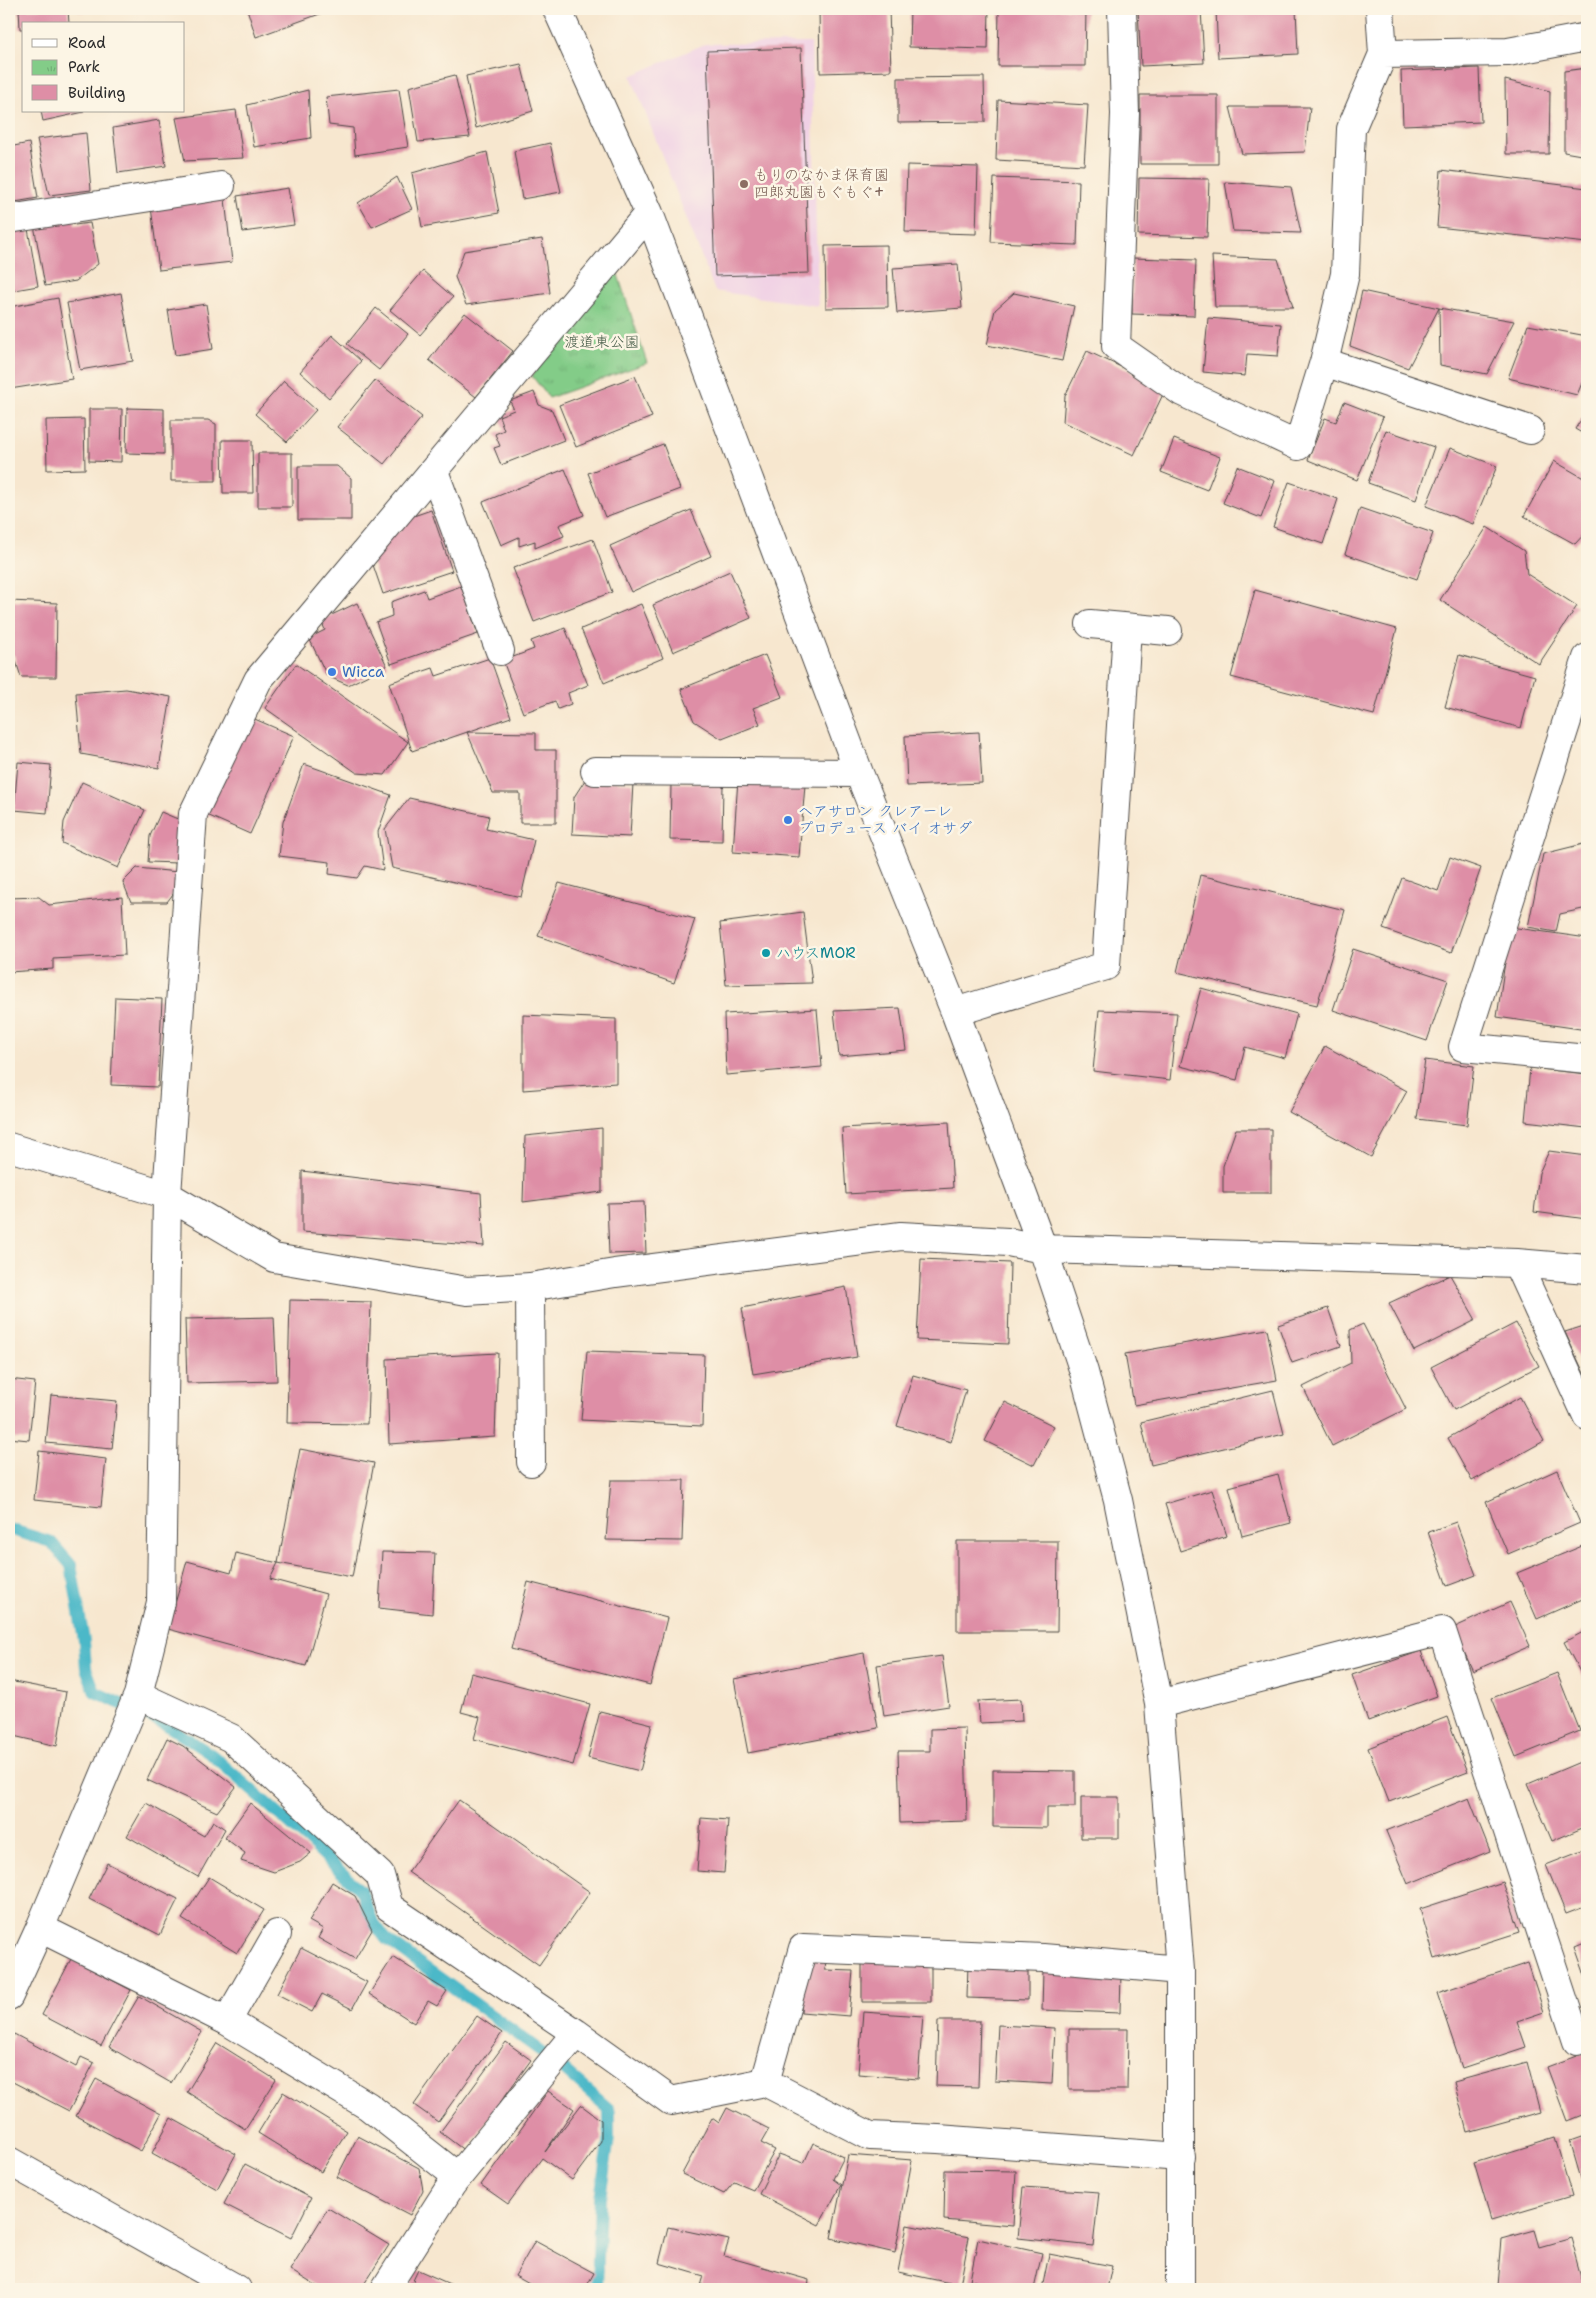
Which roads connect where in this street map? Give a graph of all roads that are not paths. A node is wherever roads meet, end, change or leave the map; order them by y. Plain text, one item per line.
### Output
1 (557, 9) edge
2 (1122, 9) edge
3 (1380, 9) edge
4 (1587, 37) edge
5 (1383, 54) junction
6 (221, 186) dead end
7 (649, 213) junction
8 (9, 219) edge
9 (1324, 362) junction
10 (1530, 430) dead end
11 (434, 471) junction
12 (1090, 624) dead end
13 (1127, 629) junction
14 (1168, 631) dead end
15 (500, 651) dead end
16 (1587, 658) edge
17 (595, 771) dead end
18 (859, 773) junction
19 (955, 1012) junction
20 (1587, 1059) edge
21 (9, 1147) edge
22 (167, 1195) junction
23 (1043, 1249) junction
24 (1517, 1263) junction
25 (1587, 1269) edge
26 (530, 1288) junction
27 (1587, 1416) edge
28 (531, 1462) dead end
29 (134, 1704) junction
30 (1159, 1704) junction
31 (40, 1928) junction
32 (277, 1934) dead end
33 (1180, 1970) junction
34 (9, 1996) edge
35 (227, 2022) junction
36 (576, 2033) junction
37 (1577, 2041) dead end
38 (765, 2082) junction
39 (1181, 2157) junction
40 (9, 2161) edge
41 (458, 2177) junction
42 (237, 2289) edge
43 (385, 2289) edge
44 (1180, 2289) edge

1 - 7 street
2 - 9 street
3 - 5 street
4 - 5 street
5 - 9 street
6 - 8 street
7 - 11 street
7 - 18 street
9 - 10 street
11 - 15 street
11 - 22 street
12 - 13 street
13 - 14 street
13 - 19 street
16 - 20 street
17 - 18 street
18 - 19 street
19 - 23 street
21 - 22 street
22 - 26 street
22 - 29 street
23 - 24 street
23 - 26 street
23 - 30 street
24 - 25 street
24 - 27 street
26 - 28 street
29 - 31 street
29 - 36 street
30 - 33 street
30 - 37 street
31 - 34 street
31 - 35 street
32 - 35 street
33 - 38 street
33 - 39 street
35 - 41 street
36 - 38 street
36 - 41 street
38 - 39 street
39 - 44 street
40 - 42 street
41 - 43 street

